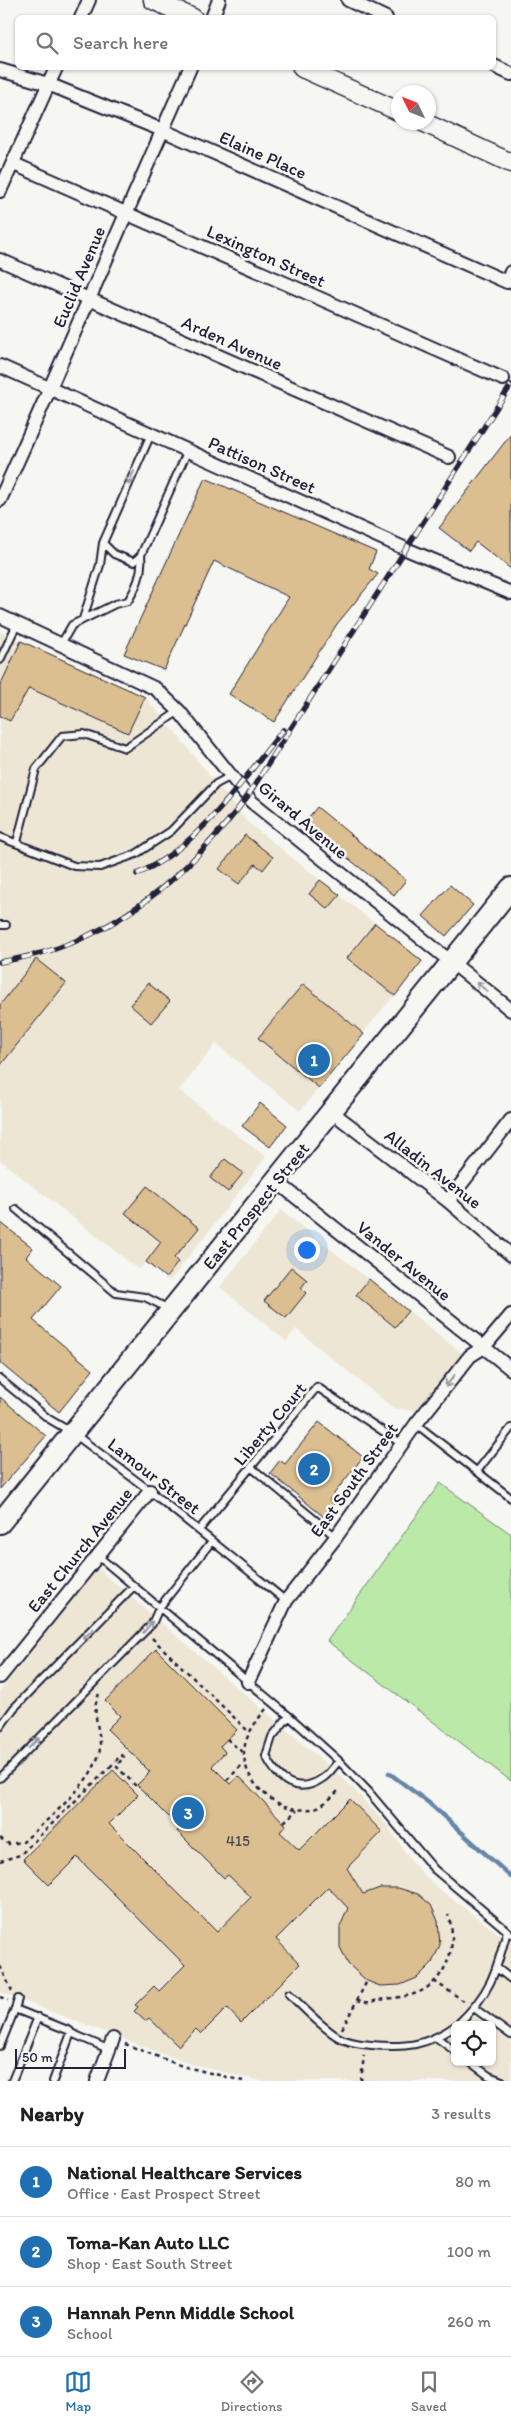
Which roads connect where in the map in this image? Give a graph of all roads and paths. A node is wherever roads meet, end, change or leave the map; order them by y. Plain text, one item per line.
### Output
1 (89, 0) edge
2 (153, 0) edge
3 (218, 0) edge
4 (348, 0) edge
5 (82, 15) edge
6 (183, 15) edge
7 (213, 15) edge
8 (380, 15) edge
9 (496, 67) edge
10 (0, 70) edge
11 (55, 70) edge
12 (189, 70) edge
13 (306, 70) edge
14 (511, 74) edge
15 (48, 84) junction
16 (391, 108) edge
17 (436, 128) edge
18 (162, 130) junction
19 (511, 163) edge
20 (14, 164) junction
21 (0, 191) edge
22 (125, 213) junction
23 (0, 260) edge
24 (509, 277) edge
25 (89, 299) junction
26 (0, 366) edge
27 (504, 379) dead end
28 (51, 388) junction
29 (151, 434) junction
30 (188, 450) junction
31 (450, 457) dead end
32 (0, 500) edge
33 (103, 543) junction
34 (141, 555) junction
35 (511, 593) edge
36 (0, 616) edge
37 (83, 619) junction
38 (17, 624) junction
39 (61, 644) junction
40 (0, 660) edge
41 (179, 711) junction
42 (231, 776) junction
43 (0, 837) edge
44 (17, 842) junction
45 (511, 888) edge
46 (452, 963) junction
47 (511, 1010) edge
48 (332, 1112) junction
49 (511, 1120) edge
50 (276, 1181) junction
51 (448, 1201) junction
52 (16, 1209) dead end
53 (511, 1255) edge
54 (170, 1310) junction
55 (511, 1315) edge
56 (484, 1347) junction
57 (511, 1369) edge
58 (0, 1379) edge
59 (416, 1424) junction
60 (511, 1428) edge
61 (73, 1433) junction
62 (402, 1444) junction
63 (252, 1468) junction
64 (478, 1470) junction
65 (150, 1491) junction
66 (511, 1498) edge
67 (0, 1523) edge
68 (199, 1530) junction
69 (336, 1537) junction
70 (212, 1541) junction
71 (98, 1556) junction
72 (134, 1586) junction
73 (286, 1601) junction
74 (159, 1608) junction
75 (146, 1644) dead end
76 (0, 1677) edge
77 (248, 1682) junction
78 (102, 1689) dead end
79 (289, 1716) junction
80 (0, 1727) edge
81 (249, 1732) dead end
82 (227, 1739) dead end
83 (244, 1753) dead end
84 (339, 1761) junction
85 (245, 1762) dead end
86 (0, 1778) edge
87 (227, 1780) dead end
88 (136, 1786) dead end
89 (297, 1810) dead end
90 (284, 1822) dead end
91 (0, 1838) edge
92 (0, 1861) edge
93 (448, 1915) dead end
94 (509, 1932) edge
95 (498, 1969) junction
96 (511, 1979) edge
97 (367, 1981) dead end
98 (434, 1981) junction
99 (289, 1994) dead end
100 (18, 1999) dead end
101 (357, 2000) junction
102 (474, 2008) junction
103 (15, 2009) junction
104 (38, 2017) junction
105 (461, 2021) edge
106 (451, 2029) edge
107 (71, 2033) junction
108 (511, 2035) edge
109 (338, 2037) junction
110 (437, 2038) junction
111 (111, 2044) joint
112 (366, 2044) junction
113 (0, 2046) edge
114 (451, 2048) edge
115 (475, 2066) edge
116 (12, 2081) edge
117 (53, 2081) edge
118 (97, 2081) edge
119 (361, 2081) edge
120 (502, 2081) edge

1 - 5 street
2 - 6 main road
3 - 7 street
4 - 8 street
9 - 14 street
10 - 15 street, Elaine Place
11 - 15 street
12 - 18 street, Euclid Avenue
13 - 16 main road
15 - 18 street, Elaine Place
15 - 20 street
17 - 19 main road
18 - 22 street, Euclid Avenue
18 - 24 street, Elaine Place
20 - 21 street
20 - 22 street, Lexington Street
22 - 25 street, Euclid Avenue
22 - 27 street, Lexington Street
23 - 25 street, Arden Avenue
25 - 28 street, Euclid Avenue
25 - 31 street, Arden Avenue
26 - 28 street, Pattison Street
28 - 29 street, Pattison Street
28 - 32 street, Euclid Avenue
29 - 30 street, Pattison Street
29 -> 33 lane
30 - 34 lane
30 - 35 street, Pattison Street
33 - 34 lane
33 - 37 lane
34 - 37 lane
36 - 38 street, Girard Avenue
37 - 39 lane
38 - 39 street, Girard Avenue
38 - 40 lane
39 - 41 street, Girard Avenue
41 - 42 street, Girard Avenue
41 - 44 lane
42 - 44 lane
42 - 46 street, Girard Avenue
43 - 44 lane
45 - 46 main road, East Prospect Street
47 -> 46 street, Girard Avenue
46 - 48 main road, East Prospect Street
48 - 50 main road, East Prospect Street
48 - 51 street, Alladin Avenue
49 - 51 street
50 - 54 main road, East Prospect Street
50 - 56 street, Vander Avenue
51 - 53 street, Alladin Avenue
52 - 54 lane
54 - 61 main road, East Prospect Street
55 - 56 street, East South Street
56 - 57 street, Vander Avenue
56 -> 59 street, East South Street
58 - 61 lane, Lamour Street
59 - 62 street, East South Street
59 - 64 lane
60 - 64 lane
61 - 65 lane, Lamour Street
61 - 67 main road, East Prospect Street
62 - 63 lane, Liberty Court
62 - 69 street, East South Street
63 - 68 lane, Liberty Court
63 - 69 lane
64 - 66 lane
65 - 68 lane, Lamour Street
65 - 71 street, East Church Avenue
68 - 70 lane, Lamour Street
69 - 73 street, East South Street
70 - 73 lane, Lamour Street
70 - 74 lane
71 - 72 lane
71 - 76 street, East Church Avenue
72 - 74 lane
72 -> 80 lane
73 - 77 street, East South Street
74 - 77 lane
86 -> 74 lane
75 - 81 path
77 - 79 lane
78 - 91 path
79 - 84 lane
79 - 84 lane
82 - 83 path
84 - 94 lane
85 - 87 path
88 - 92 path
89 - 90 path
93 - 98 path
94 - 95 lane
95 - 96 lane
95 - 102 lane
97 - 101 path
98 - 101 path
98 - 102 path
99 - 109 lane
100 - 103 lane
101 - 109 path
102 - 105 lane
102 - 108 lane
103 - 104 lane
103 - 113 lane
104 - 107 lane
104 - 116 lane
106 - 110 lane
107 - 111 lane
107 - 117 lane
109 - 112 lane
110 - 112 lane
110 - 114 lane
111 - 118 street
112 - 119 path
115 - 120 lane

